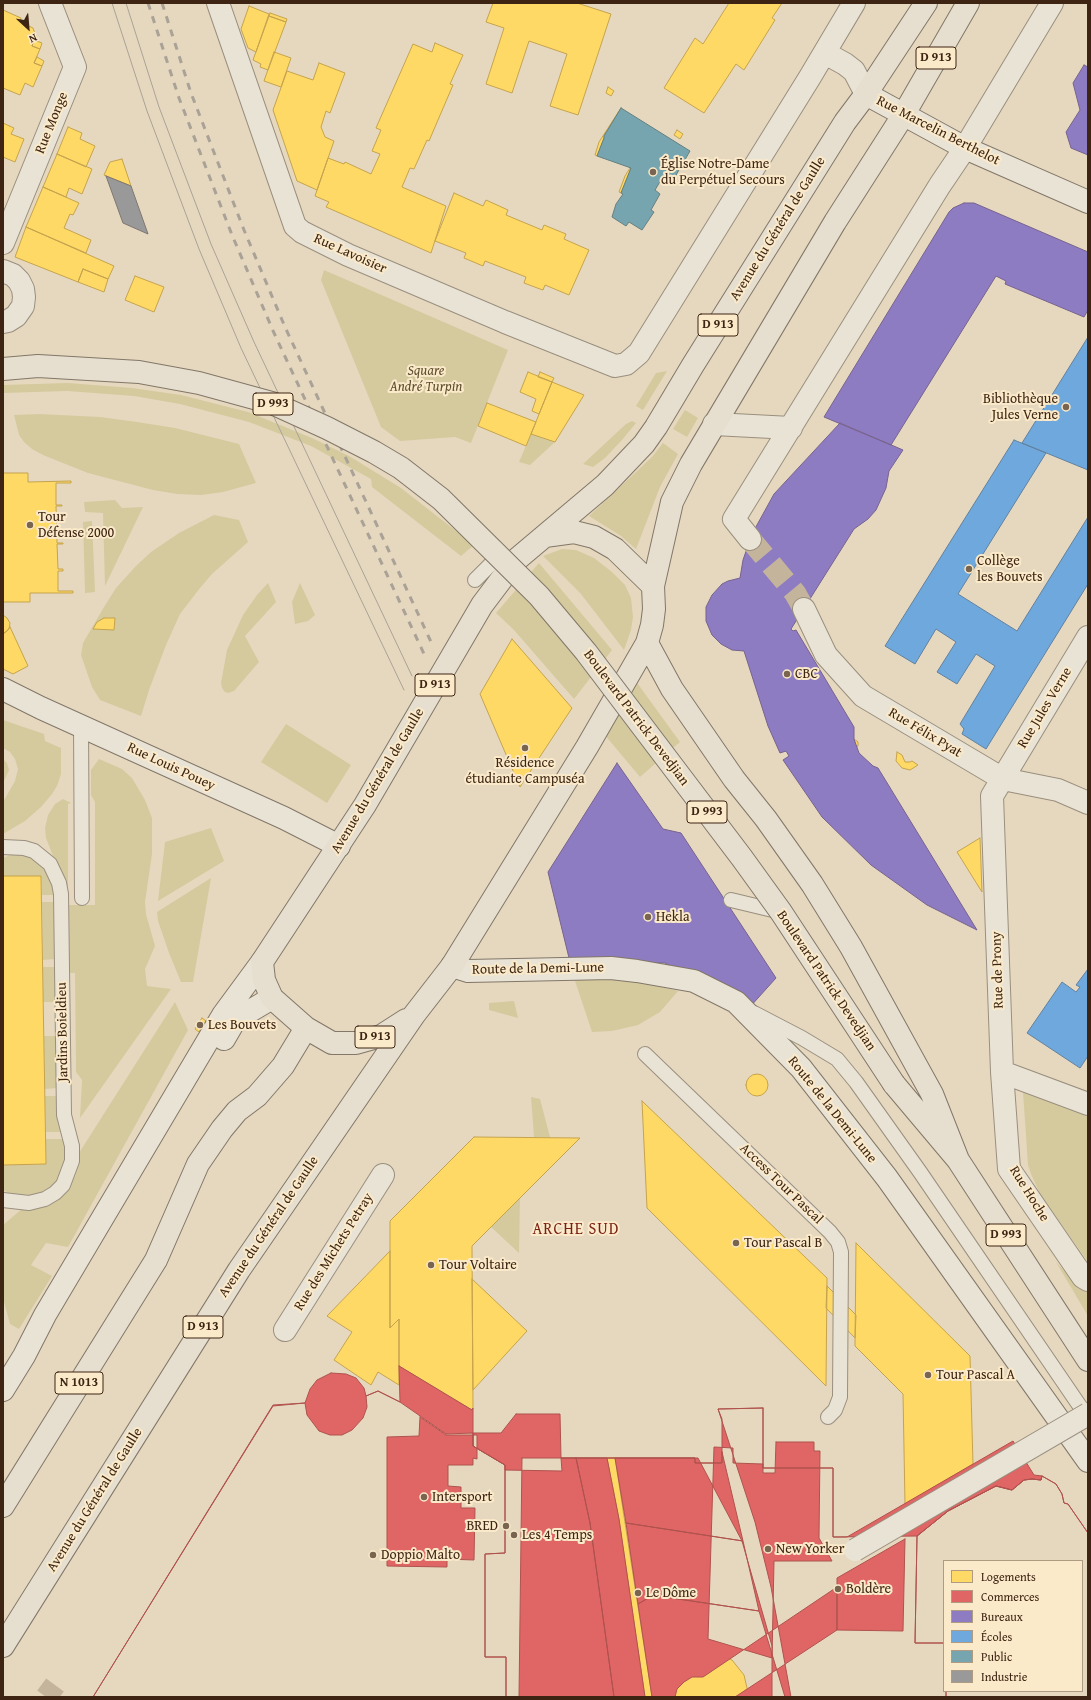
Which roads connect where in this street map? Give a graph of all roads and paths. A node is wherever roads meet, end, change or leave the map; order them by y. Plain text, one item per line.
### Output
1 (50, 3) edge
2 (218, 3) edge
3 (854, 3) edge
4 (926, 3) edge
5 (968, 3) edge
6 (1052, 3) edge
7 (825, 53) junction
8 (866, 94) junction
9 (904, 114) junction
10 (965, 148) junction
11 (1088, 202) edge
12 (3, 243) edge
13 (3, 271) edge
14 (3, 322) edge
15 (3, 369) edge
16 (714, 424) junction
17 (791, 428) junction
18 (545, 536) junction
19 (750, 539) tunnel mouth
20 (499, 556) junction
21 (475, 580) dead end
22 (653, 586) junction
23 (804, 609) tunnel mouth
24 (1088, 637) edge
25 (647, 644) junction
26 (3, 689) edge
27 (81, 725) junction
28 (1003, 779) junction
29 (1088, 802) edge
30 (339, 846) junction
31 (3, 847) edge
32 (82, 898) dead end
33 (731, 900) dead end
34 (781, 912) junction
35 (262, 962) junction
36 (452, 966) junction
37 (272, 998) junction
38 (736, 1002) junction
39 (414, 1015) junction
40 (306, 1028) junction
41 (646, 1054) dead end
42 (1002, 1072) junction
43 (1088, 1104) edge
44 (958, 1160) junction
45 (383, 1175) dead end
46 (3, 1200) edge
47 (1088, 1280) edge
48 (1054, 1310) junction
49 (285, 1330) dead end
50 (1088, 1344) edge
51 (1088, 1360) edge
52 (3, 1390) edge
53 (3, 1402) edge
54 (1088, 1414) edge
55 (828, 1417) dead end
56 (1088, 1418) edge
57 (1066, 1429) junction
58 (1021, 1454) dead end
59 (1088, 1461) edge
60 (3, 1506) edge
61 (855, 1550) dead end
62 (3, 1646) edge

1 - 12 street, Rue Monge
2 - 7 street, Rue Lavoisier
3 - 7 street
4 - 8 main road, Avenue du Général de Gaulle / D 913
5 - 9 main road, Avenue du Général de Gaulle / D 913
6 - 10 street
7 - 8 street, Rue Marcelin Berthelot
8 - 9 street, Rue Marcelin Berthelot
8 - 18 main road, Avenue du Général de Gaulle / D 913
9 - 10 street, Rue Marcelin Berthelot
9 - 16 main road, Avenue du Général de Gaulle / D 913
10 - 11 street, Rue Marcelin Berthelot
10 - 17 street
13 - 14 street
15 - 20 main road, Boulevard Patrick Devedjian / D 993, bridge
16 - 17 street
16 - 22 main road, Avenue du Général de Gaulle / D 913
17 - 19 street
18 - 22 main road
18 - 30 main road, Avenue du Général de Gaulle / D 913
20 - 21 lane
20 - 34 main road, Boulevard Patrick Devedjian / D 993, bridge
22 - 25 main road, Avenue du Général de Gaulle / D 913
23 - 28 street, Rue Félix Pyat
24 - 28 street, Rue Jules Verne
25 - 36 main road, Avenue du Général de Gaulle / D 913
25 - 44 main road
26 - 27 street, Rue Louis Pouey
27 - 30 street, Rue Louis Pouey
27 - 32 lane
28 - 29 street, Rue Félix Pyat
28 - 42 street, Rue de Prony
30 - 35 main road, Avenue du Général de Gaulle / D 913
31 - 46 lane, Jardins Boieldieu
33 - 34 lane
34 - 44 main road, Boulevard Patrick Devedjian / D 993, bridge
35 - 37 main road, Avenue du Général de Gaulle / D 913
35 - 52 street
36 - 38 street, Route de la Demi-Lune
36 - 39 main road, Avenue du Général de Gaulle / D 913
37 - 40 main road, Avenue du Général de Gaulle / D 913
37 - 53 street
38 - 56 lane
38 - 57 street, Route de la Demi-Lune
39 - 40 main road, Avenue du Général de Gaulle / D 913
39 - 62 main road, Avenue du Général de Gaulle / D 913
40 - 60 main road, N 1013
41 - 55 lane, Access Tour Pascal
42 - 43 street
42 - 47 street, Rue Hoche
44 - 48 main road, Boulevard Patrick Devedjian / D 993
45 - 49 street, Rue des Michets Petray
48 - 50 main road
48 - 51 main road, Boulevard Patrick Devedjian / D 993
54 - 61 street, bridge
57 - 58 lane
57 - 59 street, Route de la Demi-Lune

